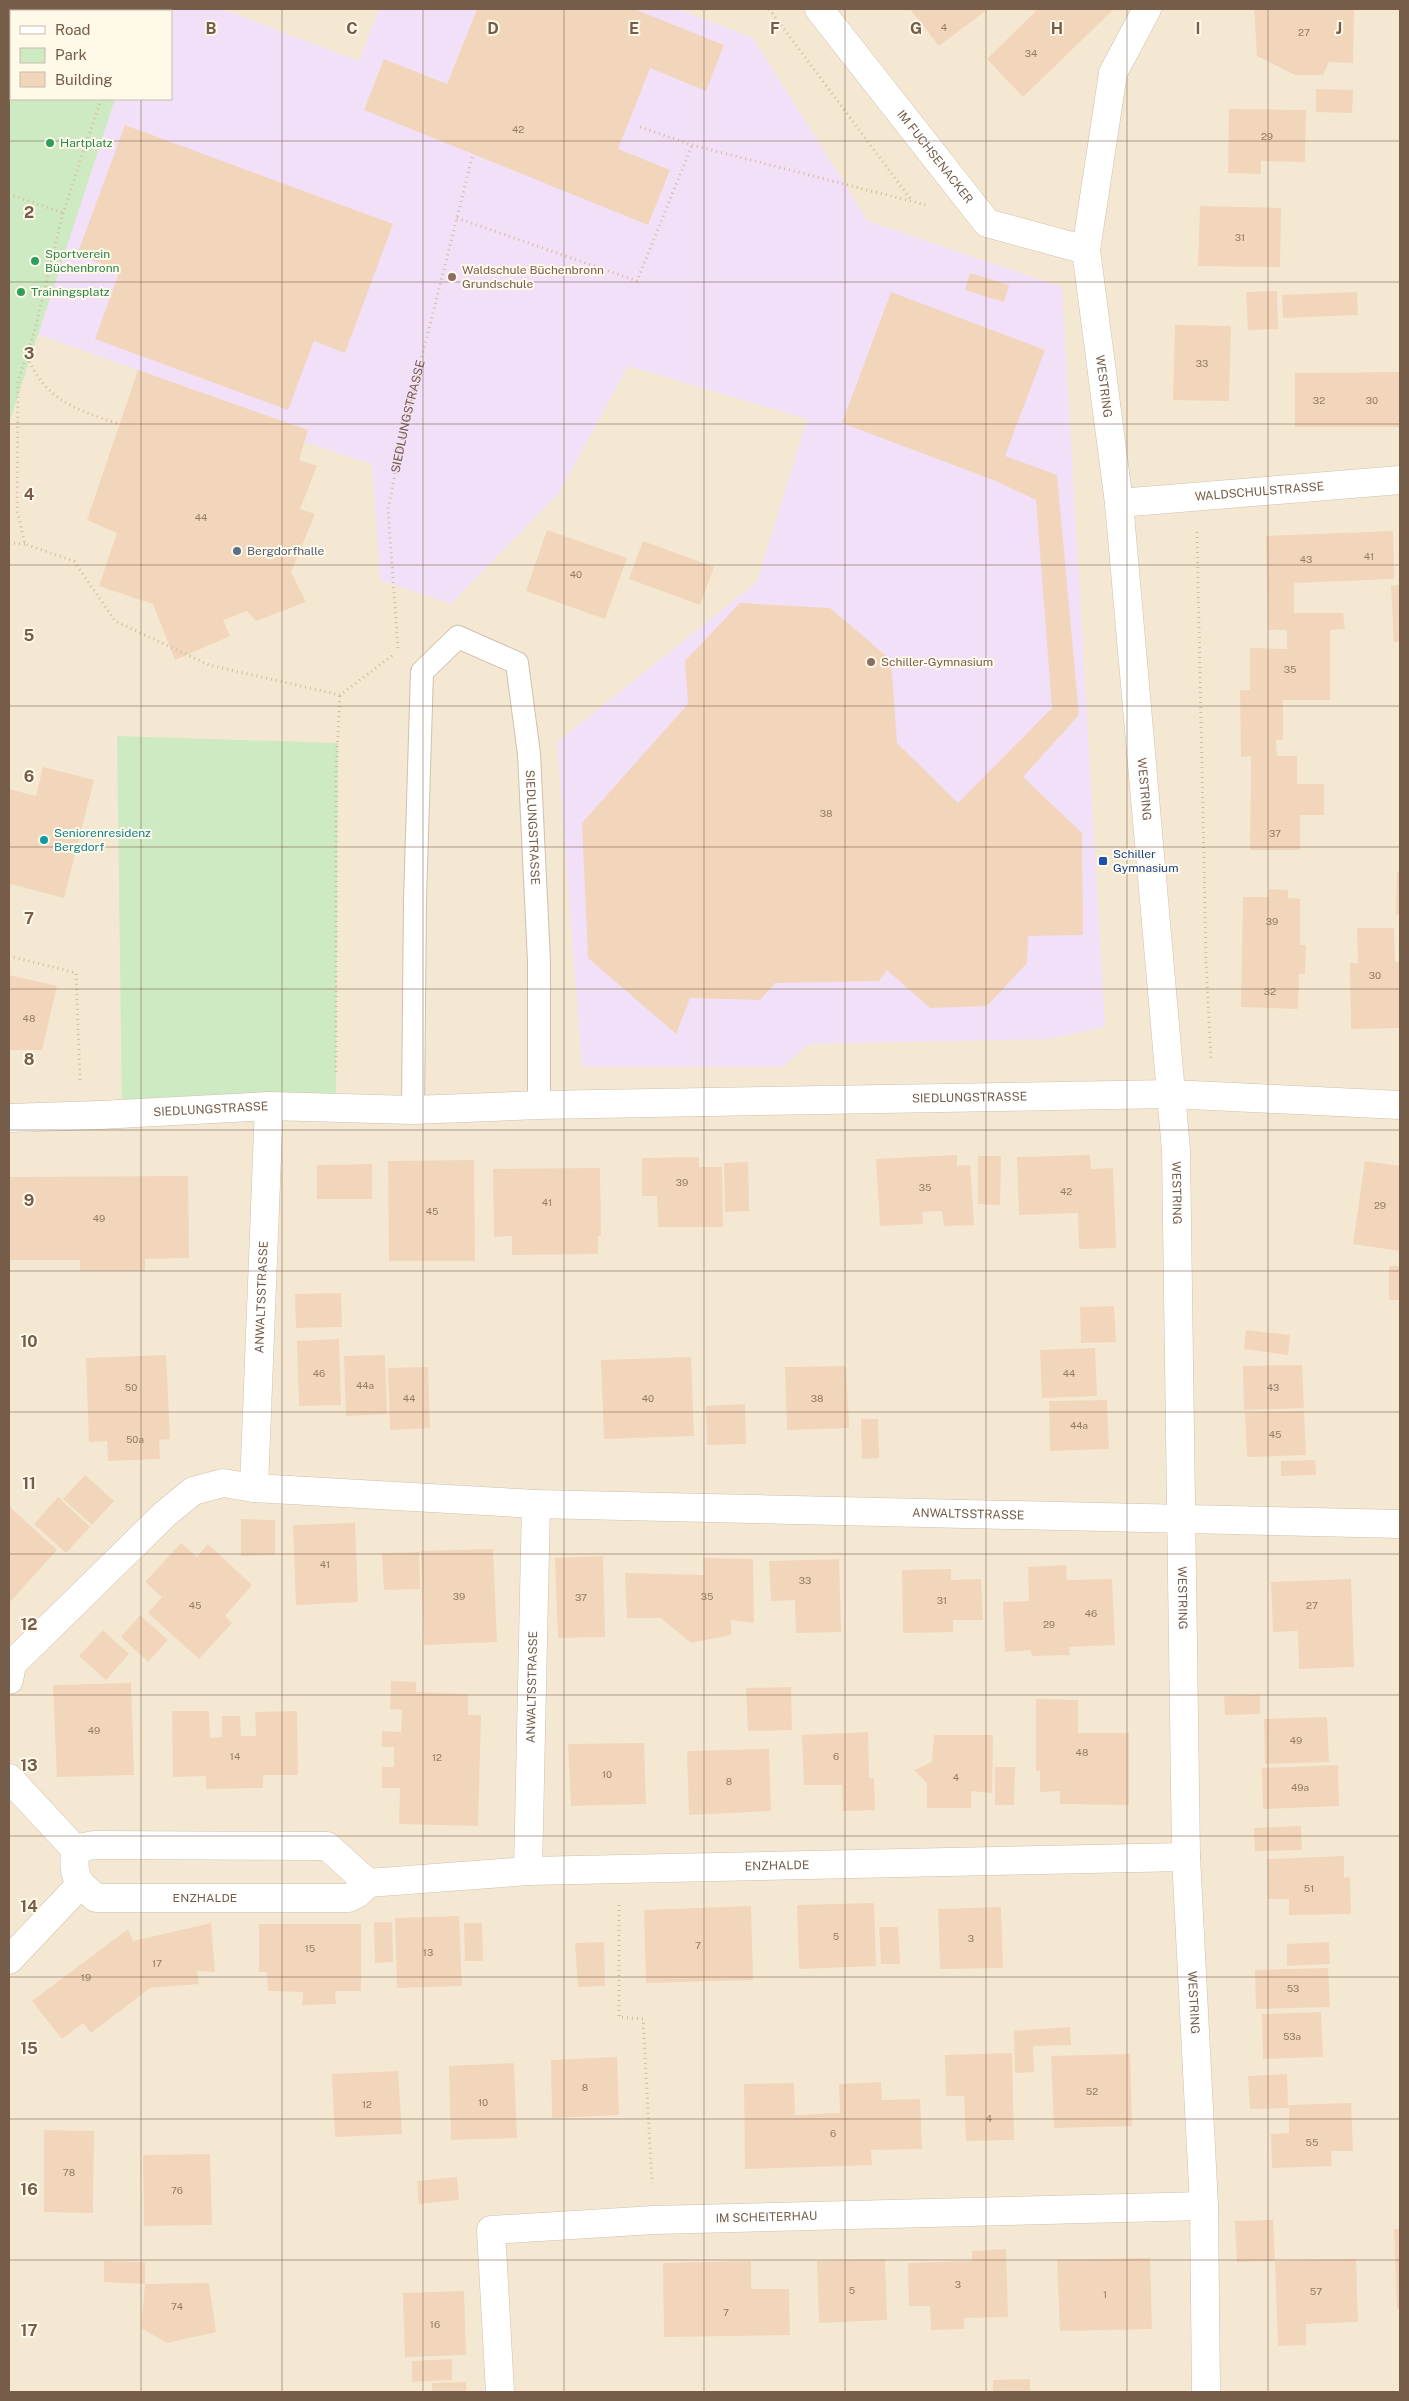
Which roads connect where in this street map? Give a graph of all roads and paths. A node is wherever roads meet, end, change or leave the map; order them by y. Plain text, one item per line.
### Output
1 (769, 9) edge
2 (819, 9) edge
3 (1147, 9) edge
4 (101, 100) edge
5 (640, 127) dead end
6 (692, 145) junction
7 (473, 154) dead end
8 (9, 194) edge
9 (912, 201) junction
10 (931, 207) dead end
11 (63, 213) junction
12 (457, 218) junction
13 (1086, 250) junction
14 (26, 356) junction
15 (119, 424) dead end
16 (1400, 480) edge
17 (1196, 496) junction
18 (1119, 503) junction
19 (9, 543) edge
20 (25, 544) junction
21 (340, 695) junction
22 (9, 956) edge
23 (1170, 1094) junction
24 (1213, 1096) junction
25 (539, 1105) junction
26 (1400, 1105) edge
27 (269, 1106) junction
28 (336, 1108) junction
29 (413, 1110) junction
30 (82, 1116) junction
31 (9, 1118) edge
32 (254, 1488) junction
33 (536, 1504) junction
34 (1182, 1517) junction
35 (1400, 1524) edge
36 (10, 1668) edge
37 (9, 1778) edge
38 (75, 1849) junction
39 (1186, 1857) junction
40 (620, 1869) junction
41 (528, 1871) junction
42 (368, 1883) junction
43 (80, 1885) junction
44 (9, 1960) edge
45 (1204, 2206) junction
46 (654, 2220) junction
47 (500, 2392) edge
48 (1206, 2392) edge

1 - 9 path
2 - 13 street, IM FUCHSENACKER
3 - 13 street, WESTRING
4 - 11 path
5 - 6 path
6 - 9 path
6 - 12 path
7 - 12 path, SIEDLUNGSTRASSE
8 - 11 path
9 - 10 path
11 - 14 path
12 - 21 path, SIEDLUNGSTRASSE
13 - 18 street, WESTRING
14 - 15 path
14 - 20 path
16 - 17 street, WALDSCHULSTRASSE
17 - 18 street, WALDSCHULSTRASSE
17 - 24 path
18 - 23 street, WESTRING
19 - 20 path
20 - 21 path
21 - 28 path
22 - 30 path
23 - 24 street, SIEDLUNGSTRASSE
23 - 25 street, SIEDLUNGSTRASSE
23 - 34 street, WESTRING
24 - 26 street, SIEDLUNGSTRASSE
25 - 29 street, SIEDLUNGSTRASSE
25 - 29 lane, SIEDLUNGSTRASSE
27 - 28 street, SIEDLUNGSTRASSE
27 - 30 street, SIEDLUNGSTRASSE
27 - 32 street, ANWALTSSTRASSE
28 - 29 street, SIEDLUNGSTRASSE
30 - 31 street, SIEDLUNGSTRASSE
32 - 33 street, ANWALTSSTRASSE
32 - 36 street, ANWALTSSTRASSE
33 - 34 street, ANWALTSSTRASSE
33 - 41 street, ANWALTSSTRASSE
34 - 35 street, ANWALTSSTRASSE
34 - 39 street, WESTRING
37 - 38 street
38 - 42 street
38 - 43 street
39 - 40 street, ENZHALDE
39 - 45 street, WESTRING
40 - 41 street, ENZHALDE
40 - 46 path
41 - 42 street, ENZHALDE
42 - 43 street, ENZHALDE
43 - 44 street
45 - 46 street, IM SCHEITERHAU
45 - 48 street, WESTRING
46 - 47 street, IM SCHEITERHAU

